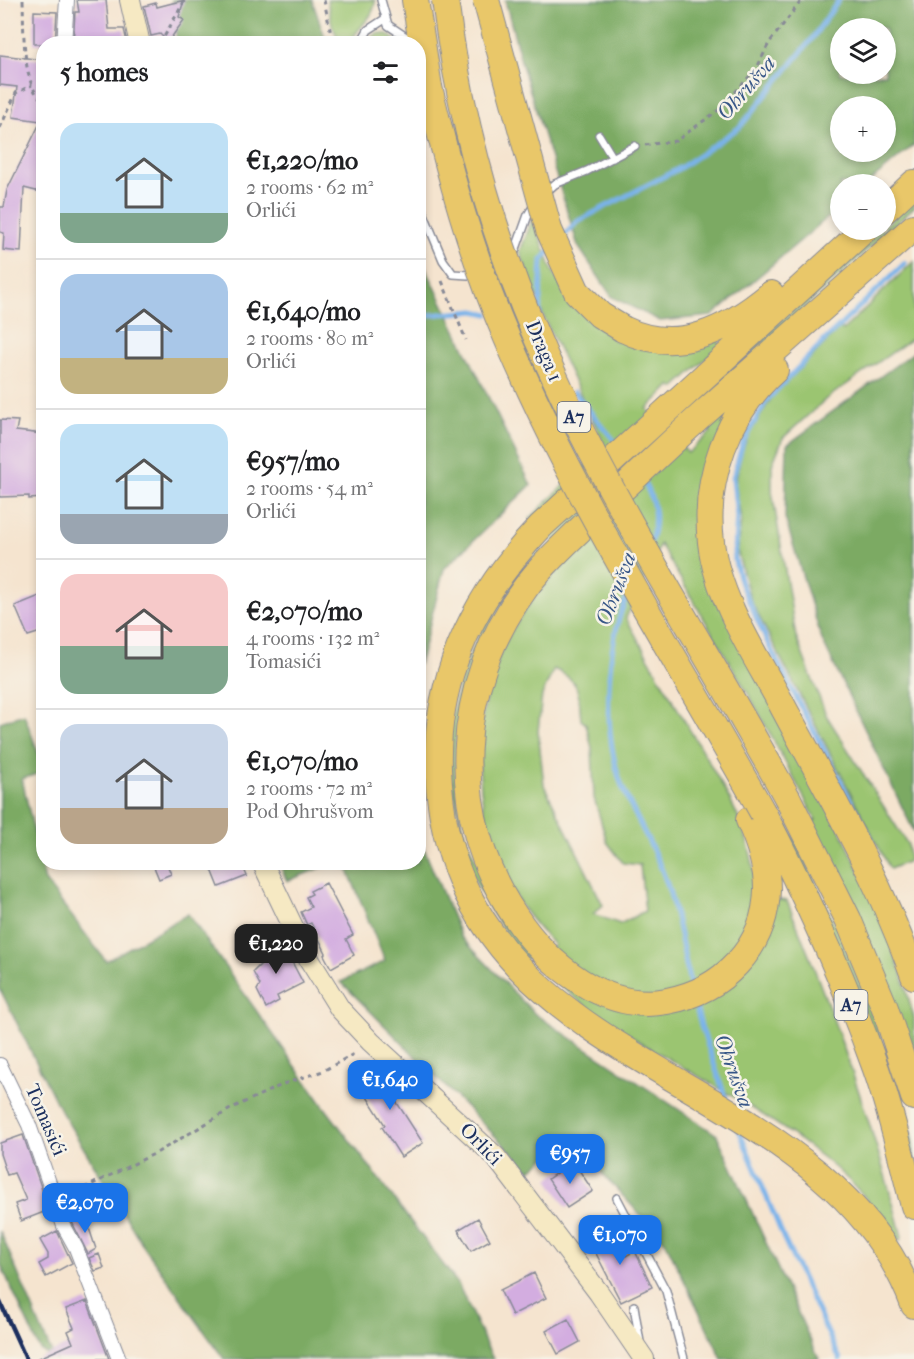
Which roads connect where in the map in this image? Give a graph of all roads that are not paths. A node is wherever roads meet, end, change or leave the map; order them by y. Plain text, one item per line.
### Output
1 (67, 0) edge
2 (130, 0) edge
3 (381, 0) edge
4 (415, 0) edge
5 (445, 0) edge
6 (486, 0) edge
7 (392, 10) edge
8 (65, 36) edge
9 (138, 36) edge
10 (365, 36) edge
11 (405, 36) edge
12 (418, 36) edge
13 (426, 99) edge
14 (599, 135) dead end
15 (635, 146) road end
16 (613, 158) junction
17 (914, 164) edge
18 (896, 180) edge
19 (914, 183) edge
20 (896, 200) edge
21 (426, 218) edge
22 (914, 227) edge
23 (831, 240) edge
24 (853, 240) edge
25 (914, 241) edge
26 (756, 817) junction
27 (266, 870) edge
28 (914, 976) edge
29 (0, 1065) edge
30 (914, 1097) edge
31 (617, 1198) dead end
32 (914, 1206) edge
33 (914, 1305) edge
34 (634, 1306) dead end
35 (644, 1358) edge
36 (119, 1359) edge
37 (684, 1359) edge

1 - 8 street
2 - 9 street
3 - 7 lane
4 - 12 highway, A7
5 - 30 highway, Draga 1 / A7, bridge
6 - 23 highway, bridge
7 - 10 lane
7 - 11 highway
13 - 26 highway, Draga 1 / A7, bridge
14 - 16 lane
15 - 16 lane
16 - 21 lane
17 - 18 highway
19 - 20 highway
22 - 26 highway, bridge
24 - 33 highway, bridge
25 - 28 highway
26 - 32 highway, A7
27 - 35 street, Orlići
29 - 36 street, Tomasići
31 - 37 lane
34 - 35 lane

